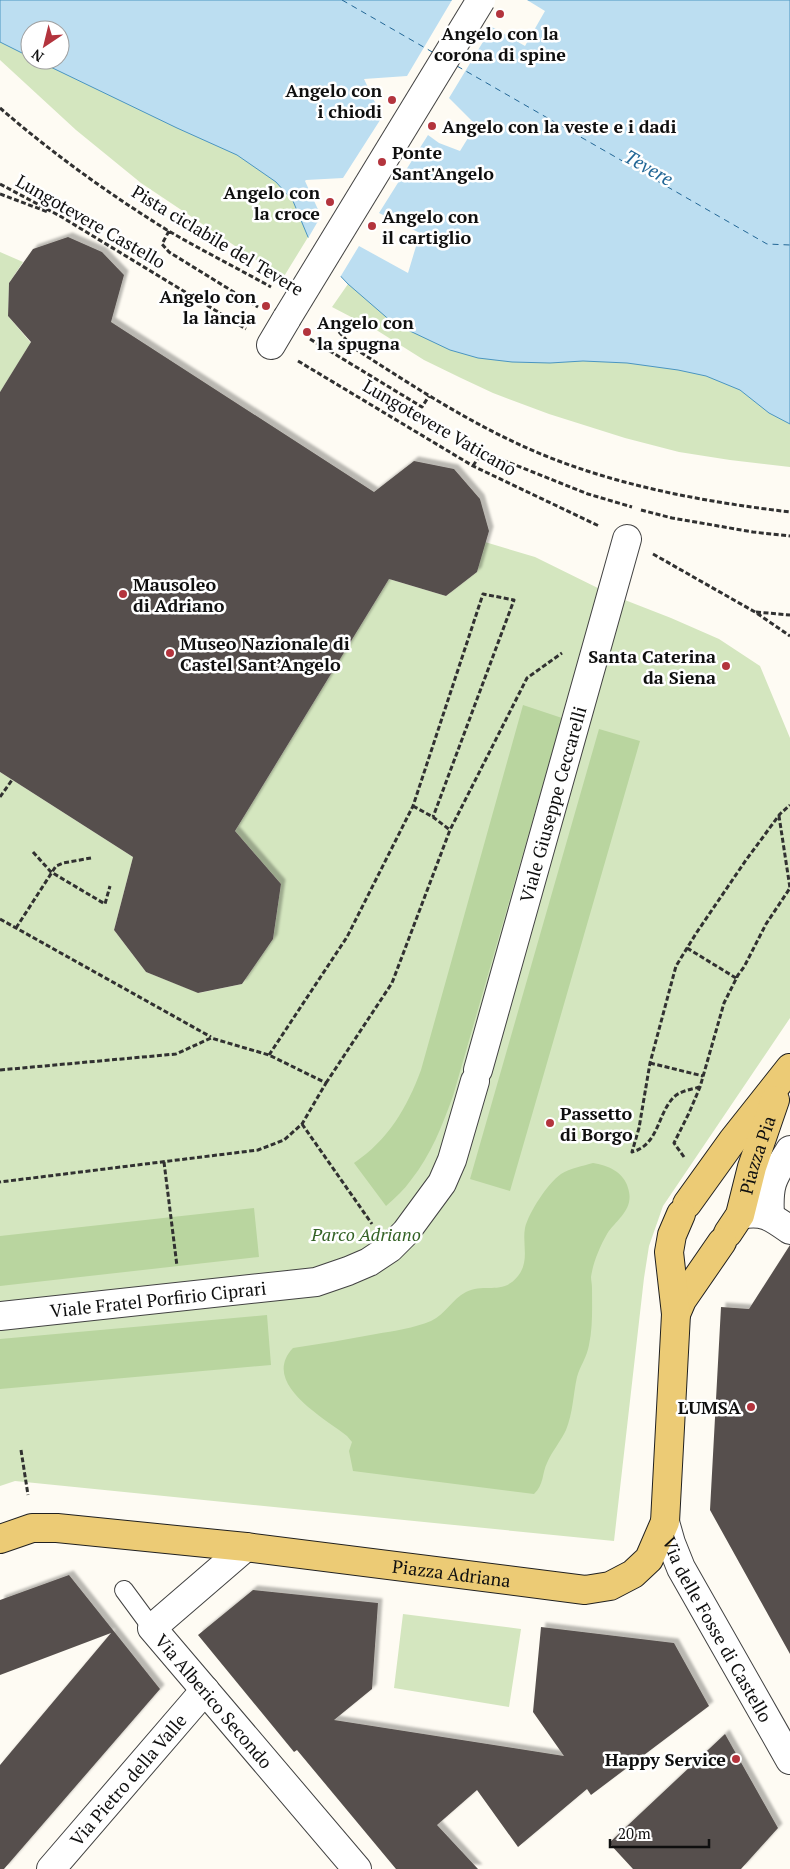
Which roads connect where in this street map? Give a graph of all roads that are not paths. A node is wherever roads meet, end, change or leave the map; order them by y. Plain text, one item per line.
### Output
1 (481, 0) edge
2 (271, 345) road end
3 (627, 539) road end
4 (788, 1072) edge
5 (790, 1150) edge
6 (442, 1183) joint
7 (684, 1209) joint
8 (780, 1223) edge
9 (730, 1230) junction
10 (676, 1314) junction
11 (0, 1316) edge
12 (666, 1522) junction
13 (0, 1539) edge
14 (246, 1547) junction
15 (124, 1590) dead end
16 (152, 1628) junction
17 (205, 1690) junction
18 (790, 1760) edge
19 (51, 1869) edge
20 (356, 1869) edge

1 - 2 street, bridge
3 - 6 street, Viale Giuseppe Ceccarelli
4 - 7 main road, Piazza Pia
4 - 9 main road, Piazza Pia
5 - 8 street, Piazza Pia
6 - 11 street, Viale Fratel Porfirio Ciprari
7 - 10 main road, Piazza Adriana
8 - 9 street
9 - 10 main road, Piazza Adriana
10 - 12 main road, Piazza Adriana
12 - 14 main road, Piazza Adriana
12 - 18 street, Via delle Fosse di Castello
13 - 14 main road, Piazza Adriana
14 - 16 street, Via Alberico Secondo
15 - 16 lane
16 - 17 street, Via Alberico Secondo
17 - 19 street, Via Pietro della Valle
17 - 20 street, Via Alberico Secondo

